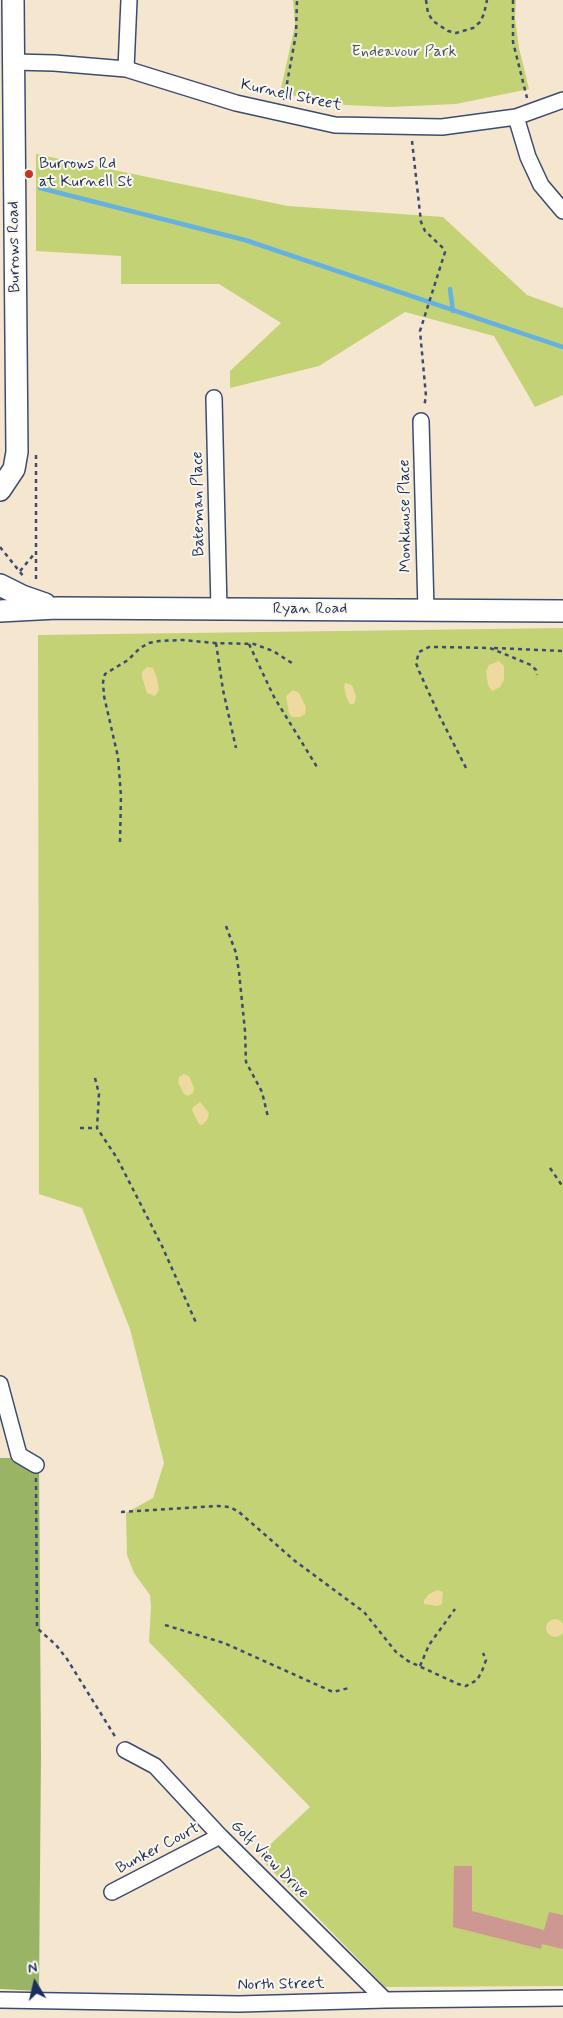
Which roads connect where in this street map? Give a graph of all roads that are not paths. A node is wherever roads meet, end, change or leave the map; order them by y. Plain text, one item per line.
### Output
1 (13, 0) edge
2 (129, 0) edge
3 (14, 62) junction
4 (126, 69) junction
5 (563, 100) edge
6 (523, 114) junction
7 (563, 211) edge
8 (214, 398) dead end
9 (421, 421) road end
10 (0, 490) edge
11 (0, 585) edge
12 (57, 608) junction
13 (219, 610) junction
14 (426, 610) junction
15 (0, 611) edge
16 (563, 611) edge
17 (0, 1384) edge
18 (36, 1465) road end
19 (125, 1750) road end
20 (220, 1836) junction
21 (112, 1892) dead end
22 (563, 1998) edge
23 (0, 2000) edge
24 (385, 2000) junction

1 - 3 street, Burrows Road
2 - 4 street
3 - 4 street, Kurnell Street
3 - 10 street, Burrows Road
4 - 6 street, Kurnell Street
5 - 6 street, Kurnell Street
6 - 7 street
8 - 13 street, Bateman Place
9 - 14 street, Monkhouse Place
11 - 12 street, Ryan Road
12 - 13 street, Ryan Road
12 - 15 street, Ryan Road
13 - 14 street, Ryan Road
14 - 16 street, Ryan Road
17 - 18 street
19 - 20 street, Golf View Drive
20 - 21 street, Bunker Court
20 - 24 street, Golf View Drive
22 - 24 street, North Street
23 - 24 street, North Street

